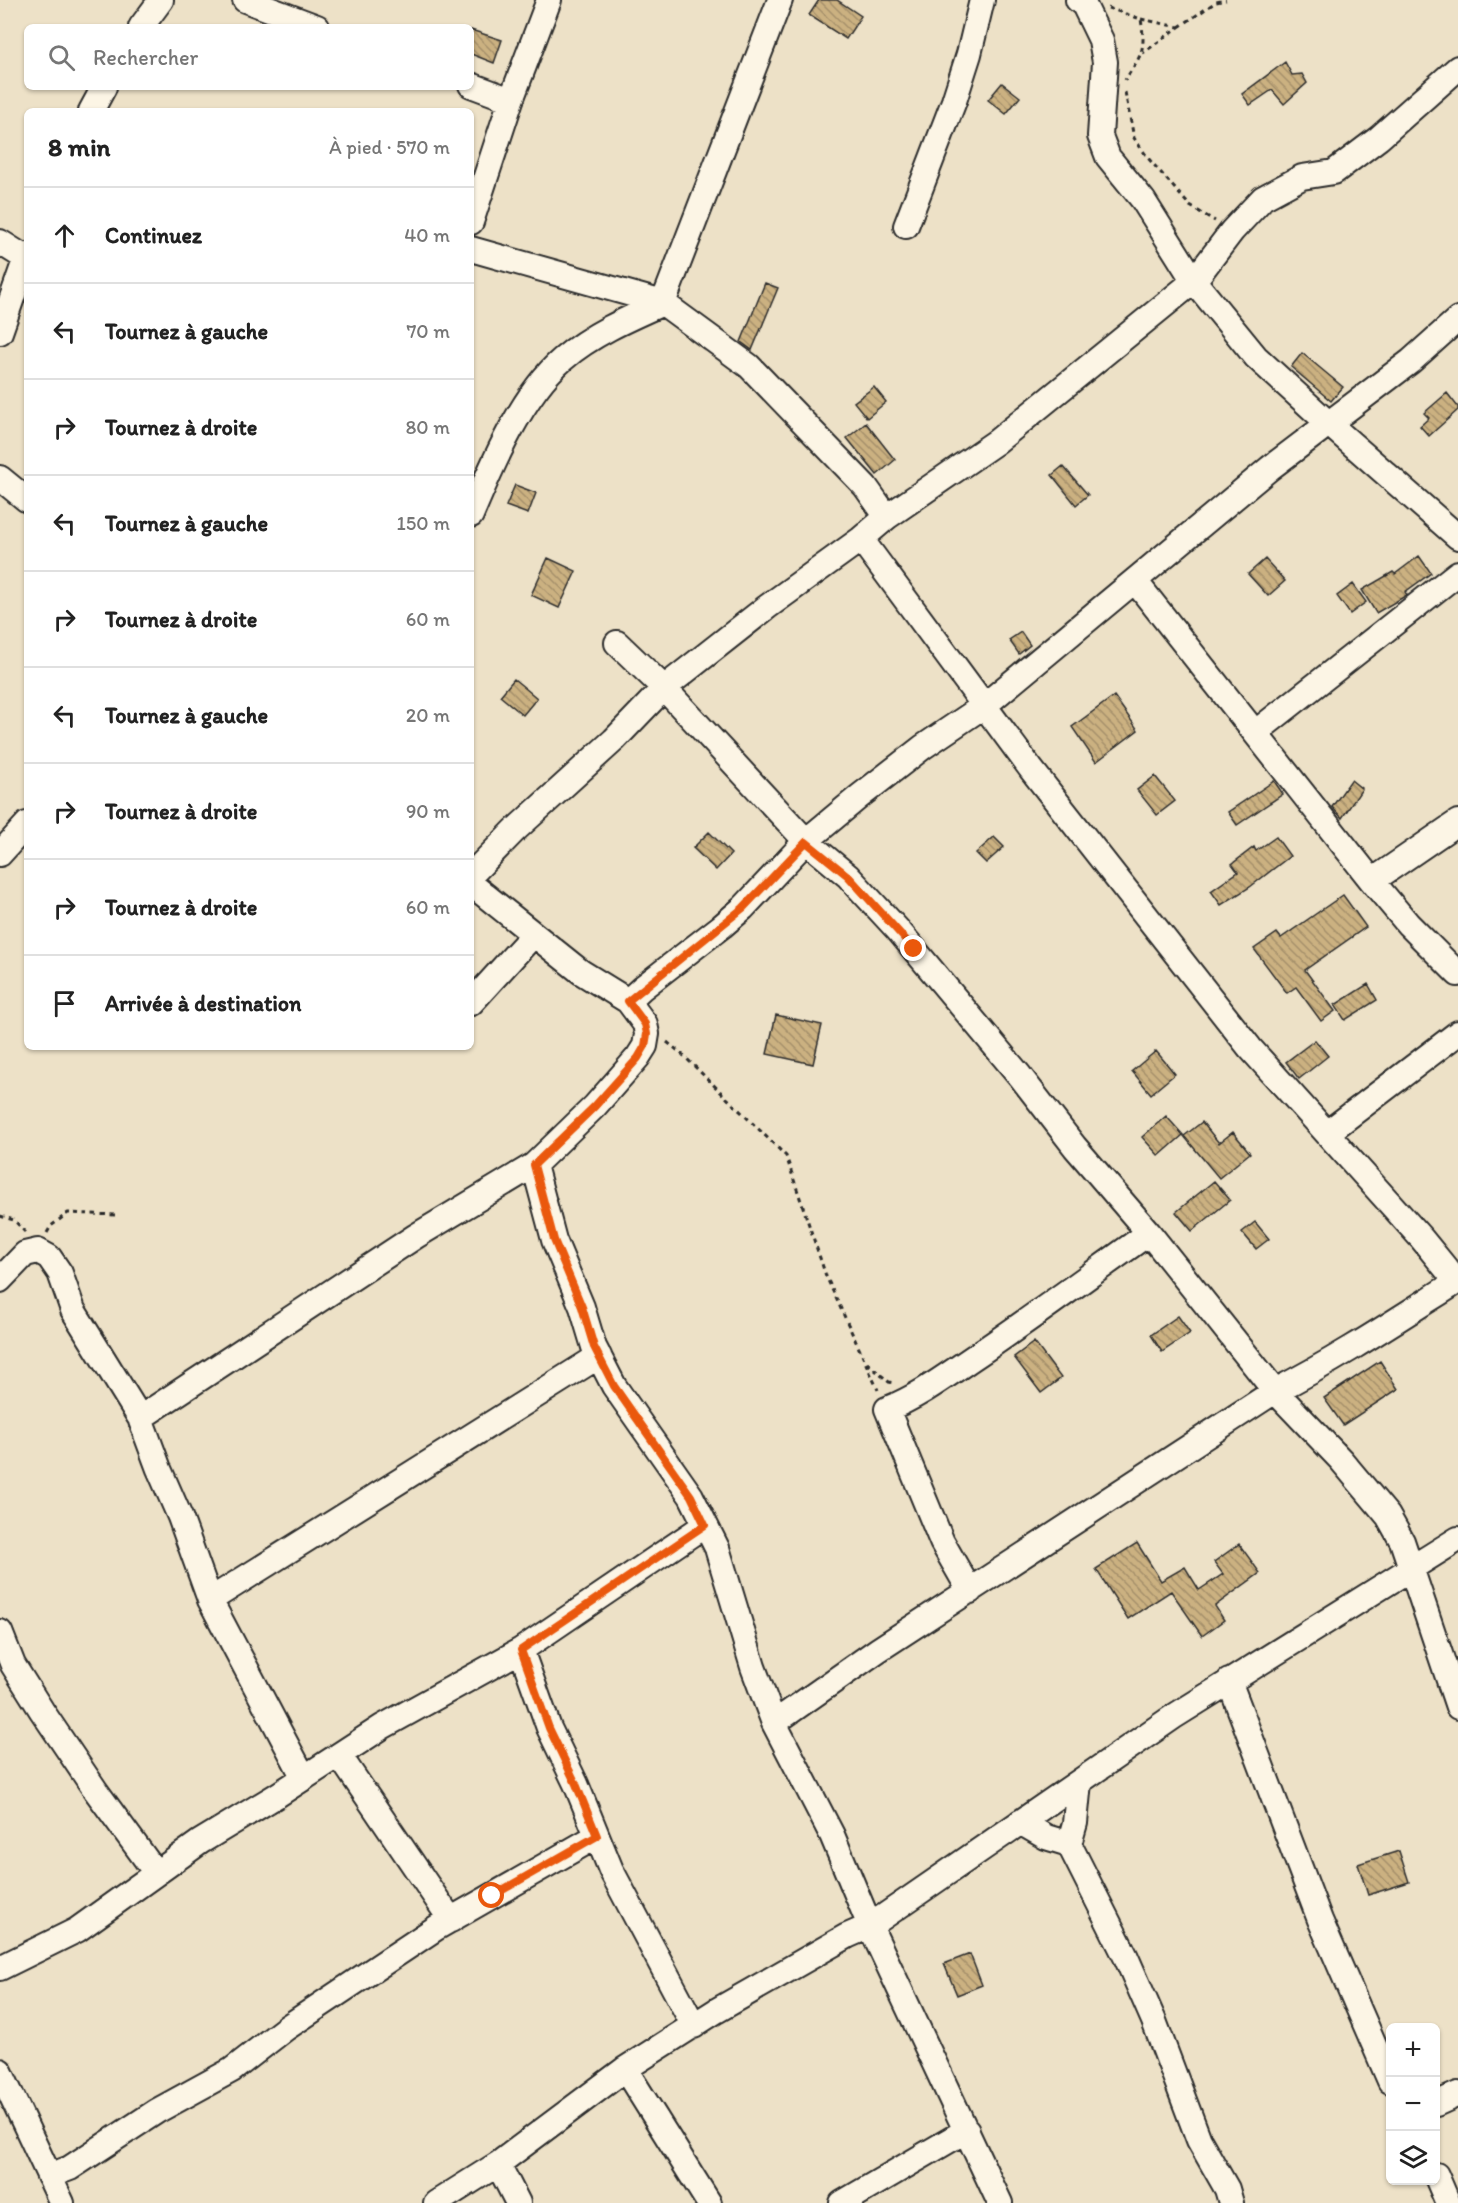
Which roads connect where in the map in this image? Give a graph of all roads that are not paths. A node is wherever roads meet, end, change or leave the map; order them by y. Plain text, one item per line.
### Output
1 (161, 0) edge
2 (245, 0) edge
3 (549, 0) edge
4 (780, 0) edge
5 (982, 0) edge
6 (1078, 0) edge
7 (143, 24) edge
8 (309, 24) edge
9 (1458, 68) edge
10 (474, 86) edge
11 (102, 90) edge
12 (512, 100) junction
13 (93, 108) edge
14 (474, 213) edge
15 (906, 226) dead end
16 (0, 242) edge
17 (474, 250) edge
18 (24, 256) edge
19 (24, 263) edge
20 (1194, 281) junction
21 (663, 303) junction
22 (1458, 319) edge
23 (0, 332) edge
24 (1328, 423) junction
25 (0, 478) edge
26 (24, 498) edge
27 (474, 509) edge
28 (887, 517) junction
29 (1458, 537) edge
30 (861, 539) junction
31 (1458, 573) edge
32 (1135, 581) junction
33 (617, 643) dead end
34 (664, 688) junction
35 (985, 705) junction
36 (1256, 732) junction
37 (1458, 822) edge
38 (24, 827) edge
39 (806, 842) junction
40 (0, 854) edge
41 (474, 872) edge
42 (1372, 881) junction
43 (474, 886) edge
44 (533, 935) junction
45 (1458, 974) edge
46 (474, 1000) edge
47 (628, 1001) junction
48 (1458, 1033) edge
49 (1327, 1133) junction
50 (534, 1165) junction
51 (1149, 1233) junction
52 (0, 1280) edge
53 (1458, 1282) edge
54 (599, 1356) junction
55 (1275, 1390) junction
56 (140, 1418) junction
57 (705, 1525) junction
58 (1458, 1539) edge
59 (1411, 1569) junction
60 (970, 1591) junction
61 (210, 1600) junction
62 (0, 1632) edge
63 (521, 1650) junction
64 (1229, 1681) junction
65 (1458, 1707) edge
66 (774, 1722) junction
67 (339, 1755) junction
68 (304, 1778) junction
69 (1079, 1782) junction
70 (1020, 1822) junction
71 (597, 1836) junction
72 (1070, 1844) junction
73 (156, 1873) junction
74 (451, 1920) junction
75 (870, 1926) junction
76 (0, 1968) edge
77 (694, 2026) junction
78 (625, 2069) junction
79 (0, 2071) edge
80 (1388, 2077) edge
81 (1458, 2094) edge
82 (1440, 2102) edge
83 (967, 2130) junction
84 (498, 2164) junction
85 (48, 2176) junction
86 (1440, 2184) edge
87 (62, 2203) edge
88 (436, 2203) edge
89 (518, 2203) edge
90 (709, 2203) edge
91 (842, 2203) edge
92 (1000, 2203) edge
93 (1231, 2203) edge
94 (1448, 2203) edge

1 - 7 street
2 - 8 street
3 - 12 street
4 - 21 street
5 - 15 street
6 - 20 street
9 - 20 street
10 - 12 street
11 - 13 street
12 - 14 street
16 - 18 street
17 - 21 street
19 - 23 street
20 - 24 street
20 - 28 street
21 - 27 street
21 - 28 street
22 - 24 street
24 - 29 street
24 - 32 street
25 - 26 street
28 - 30 street
30 - 34 street
30 - 35 street
31 - 36 street
32 - 35 street
32 - 36 street
33 - 34 street
34 - 39 street
34 - 41 street
35 - 39 street
35 - 49 street
36 - 42 street
37 - 42 street
38 - 40 street
39 - 47 street
39 - 51 street
42 - 45 street
43 - 44 street
44 - 46 street
44 - 47 street
47 - 50 street
48 - 49 street
49 - 53 street
50 - 54 street
50 - 56 street
51 - 55 street
51 - 60 street
52 - 56 street
53 - 55 street
54 - 57 street
54 - 61 street
55 - 59 street
55 - 60 street
56 - 61 street
57 - 63 street
57 - 66 street
58 - 59 street
59 - 64 street
59 - 65 street
60 - 66 street
61 - 68 street
62 - 73 street
63 - 67 street
63 - 71 street
64 - 69 street
64 - 80 street
66 - 75 street
67 - 68 street
67 - 74 street
68 - 73 street
69 - 70 street
69 - 72 street
70 - 72 street
70 - 75 street
71 - 74 street
71 - 77 street
72 - 93 street
73 - 76 street
74 - 85 street
75 - 77 street
75 - 83 street
77 - 78 street
78 - 84 street
78 - 90 street
79 - 85 street
81 - 82 street
83 - 91 street
83 - 92 street
84 - 88 street
84 - 89 street
85 - 87 street
86 - 94 street

